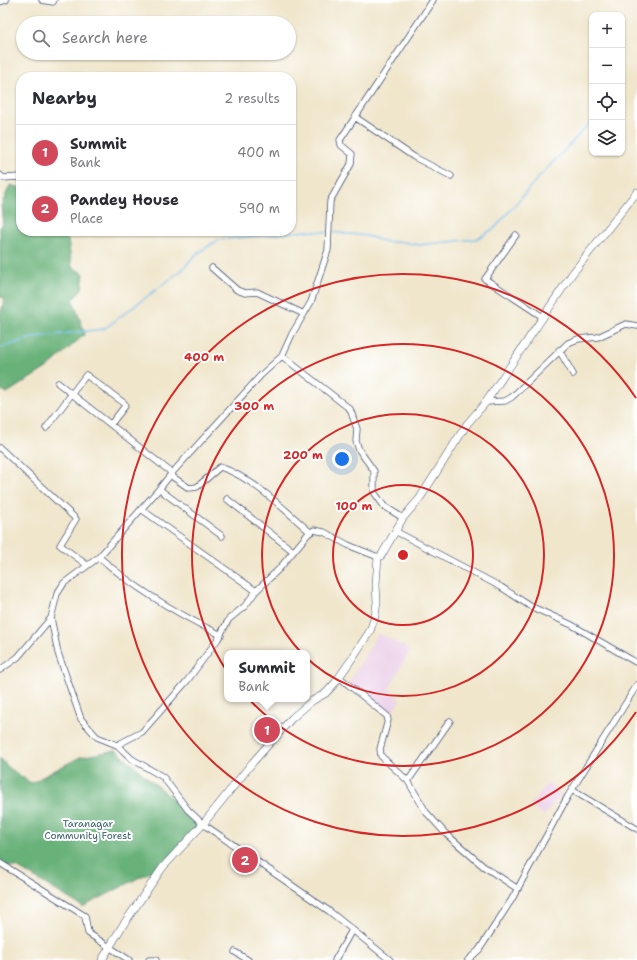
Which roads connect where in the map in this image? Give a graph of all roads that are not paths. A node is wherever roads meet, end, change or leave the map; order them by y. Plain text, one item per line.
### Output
1 (6, 0) edge
2 (42, 0) edge
3 (54, 0) edge
4 (433, 0) edge
5 (0, 2) edge
6 (355, 117) junction
7 (0, 175) edge
8 (451, 176) dead end
9 (16, 177) edge
10 (637, 192) edge
11 (516, 235) dead end
12 (212, 268) dead end
13 (304, 314) junction
14 (543, 317) junction
15 (637, 326) edge
16 (559, 350) junction
17 (282, 356) junction
18 (572, 374) dead end
19 (58, 383) dead end
20 (71, 393) junction
21 (486, 402) junction
22 (111, 424) junction
23 (46, 428) dead end
24 (0, 448) edge
25 (171, 474) junction
26 (159, 489) junction
27 (227, 499) dead end
28 (141, 509) junction
29 (403, 518) junction
30 (395, 531) junction
31 (310, 532) junction
32 (222, 536) dead end
33 (293, 551) junction
34 (99, 557) junction
35 (378, 557) junction
36 (87, 566) junction
37 (256, 591) junction
38 (51, 618) junction
39 (221, 635) junction
40 (637, 663) edge
41 (0, 670) edge
42 (339, 678) junction
43 (637, 685) edge
44 (450, 721) dead end
45 (117, 745) junction
46 (408, 780) junction
47 (572, 790) junction
48 (203, 824) junction
49 (637, 829) edge
50 (0, 863) edge
51 (518, 889) junction
52 (352, 930) junction
53 (110, 947) junction
54 (235, 952) dead end
55 (102, 960) edge
56 (129, 960) edge
57 (149, 960) edge
58 (156, 960) edge
59 (248, 960) edge
60 (335, 960) edge
61 (390, 960) edge
62 (468, 960) edge

1 - 5 street
2 - 3 street
4 - 6 street
6 - 8 street
6 - 13 street
7 - 9 street
10 - 14 street
11 - 14 street
12 - 13 street
13 - 17 street
14 - 21 street
15 - 16 street
16 - 18 street
16 - 21 street
17 - 25 street
17 - 29 street
19 - 20 street
20 - 22 street
20 - 22 street
20 - 23 street
21 - 29 street
22 - 25 street
24 - 36 street
25 - 26 street
25 - 31 street
26 - 28 street
26 - 32 street
27 - 33 street
28 - 34 street
28 - 37 street
29 - 30 street
30 - 35 street
30 - 40 street
31 - 33 street
31 - 35 street
33 - 37 street
34 - 36 street
34 - 39 street
35 - 42 street
36 - 38 street
37 - 39 street
38 - 41 street
38 - 45 street
39 - 45 street
42 - 46 street
42 - 48 street
43 - 47 street
44 - 46 street
45 - 48 street
46 - 51 street
47 - 49 street
47 - 51 street
48 - 52 street
48 - 53 street
50 - 53 street
51 - 62 street
52 - 60 street
52 - 61 street
53 - 55 street
53 - 56 street
54 - 59 street
57 - 58 street

